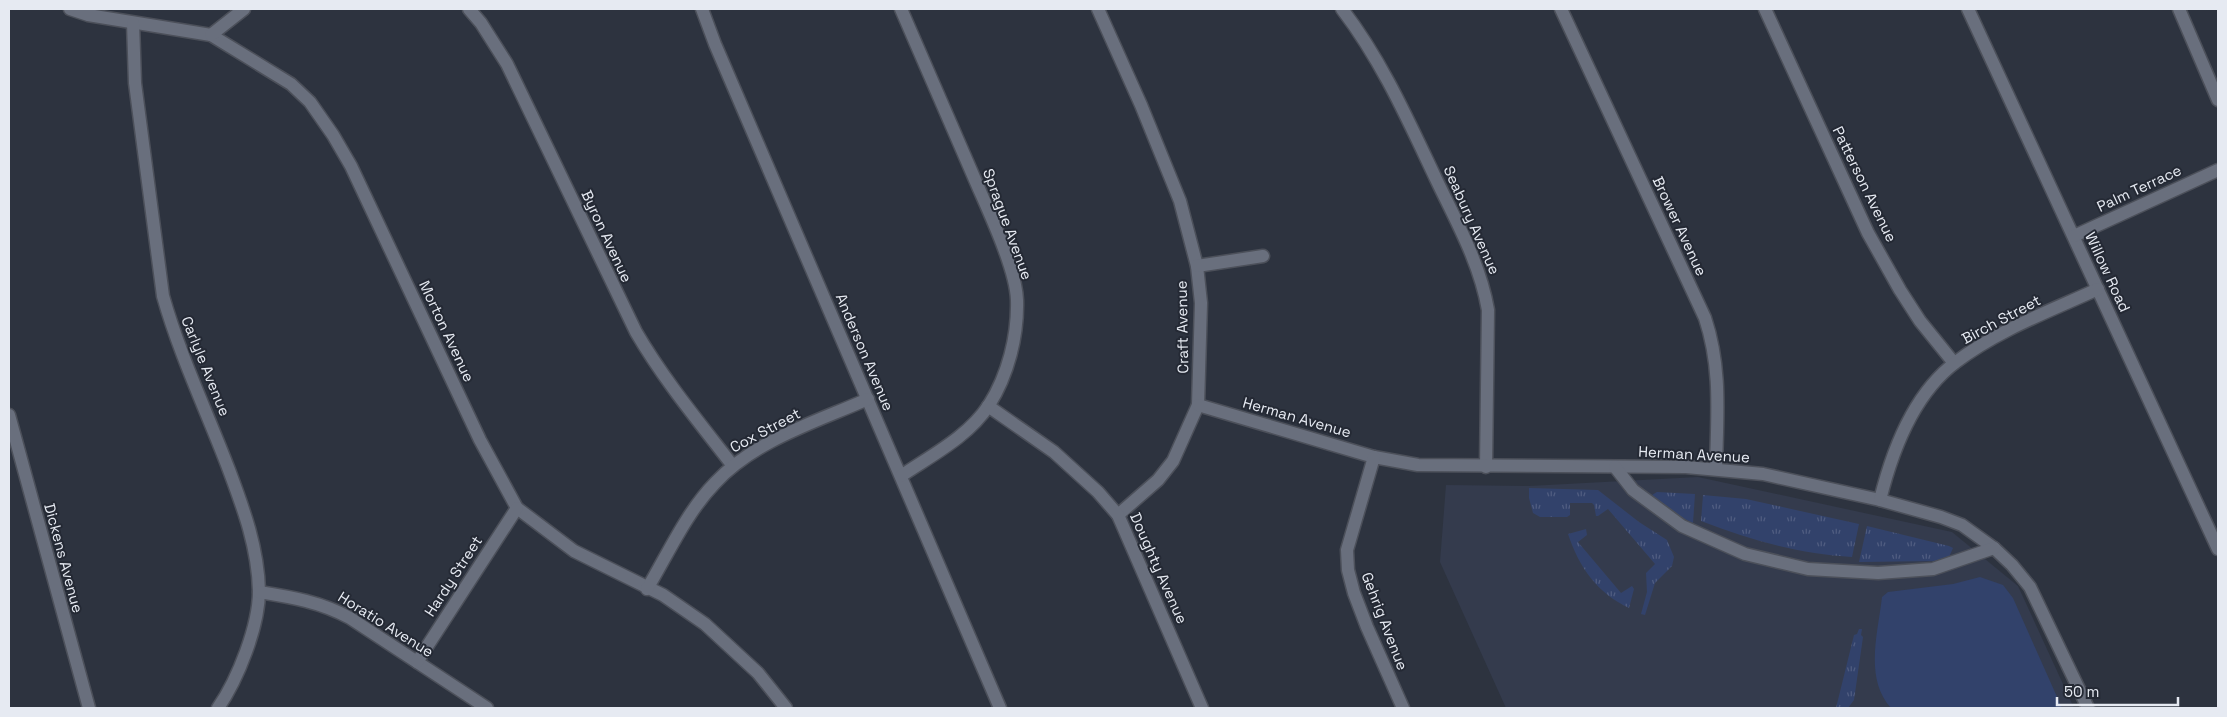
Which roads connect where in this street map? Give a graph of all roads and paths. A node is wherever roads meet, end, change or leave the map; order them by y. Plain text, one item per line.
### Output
1 (70, 9) edge
2 (244, 9) edge
3 (469, 9) edge
4 (702, 9) edge
5 (901, 9) edge
6 (1098, 9) edge
7 (1342, 9) edge
8 (1561, 9) edge
9 (1765, 9) edge
10 (1968, 9) edge
11 (2179, 9) edge
12 (134, 23) junction
13 (211, 35) junction
14 (2218, 100) edge
15 (2218, 170) edge
16 (2074, 236) junction
17 (1263, 256) dead end
18 (1197, 266) junction
19 (2098, 289) junction
20 (1954, 363) junction
21 (868, 399) junction
22 (1198, 405) junction
23 (988, 406) junction
24 (9, 416) edge
25 (1374, 457) junction
26 (733, 466) junction
27 (1486, 467) junction
28 (1615, 467) junction
29 (1716, 469) junction
30 (901, 476) junction
31 (1880, 500) junction
32 (517, 508) junction
33 (1118, 515) junction
34 (1994, 548) junction
35 (2218, 550) edge
36 (647, 589) junction
37 (259, 592) junction
38 (417, 662) junction
39 (89, 708) edge
40 (218, 708) edge
41 (487, 708) edge
42 (786, 708) edge
43 (1000, 708) edge
44 (1202, 708) edge
45 (1403, 708) edge
46 (2088, 708) edge

1 - 12 street, Morton Avenue
2 - 13 street
3 - 26 street, Byron Avenue
4 - 21 street, Anderson Avenue
5 - 23 street, Sprague Avenue
6 - 18 street, Craft Avenue
7 - 27 street, Seabury Avenue
8 - 29 street, Brower Avenue
9 - 20 street, Patterson Avenue
10 - 16 street, Willow Road
11 - 14 street
12 - 13 street, Morton Avenue
12 - 37 street, Carlyle Avenue
13 - 32 street, Morton Avenue
15 - 16 street, Palm Terrace
16 - 19 street, Willow Road
17 - 18 street
18 - 22 street, Craft Avenue
19 - 20 street, Birch Street
19 - 35 street, Willow Road
20 - 31 street, Birch Street
21 - 26 street, Cox Street
21 - 30 street, Anderson Avenue
22 - 25 street, Herman Avenue
22 - 33 street, Craft Avenue
23 - 30 street, Sprague Avenue
23 - 33 street, Doughty Avenue
24 - 39 street, Dickens Avenue
25 - 27 street, Herman Avenue
25 - 45 street, Gehrig Avenue
26 - 36 street, Cox Street
27 - 28 street, Herman Avenue
28 - 29 street, Herman Avenue
28 - 34 street
29 - 31 street, Herman Avenue
30 - 43 street, Anderson Avenue
31 - 34 street, Herman Avenue
32 - 36 street, Morton Avenue
32 - 38 street, Hardy Street
33 - 44 street, Doughty Avenue
34 - 46 street, Herman Avenue
36 - 42 street, Morton Avenue
37 - 38 street, Horatio Avenue
37 - 40 street, Carlyle Avenue
38 - 41 street, Horatio Avenue

